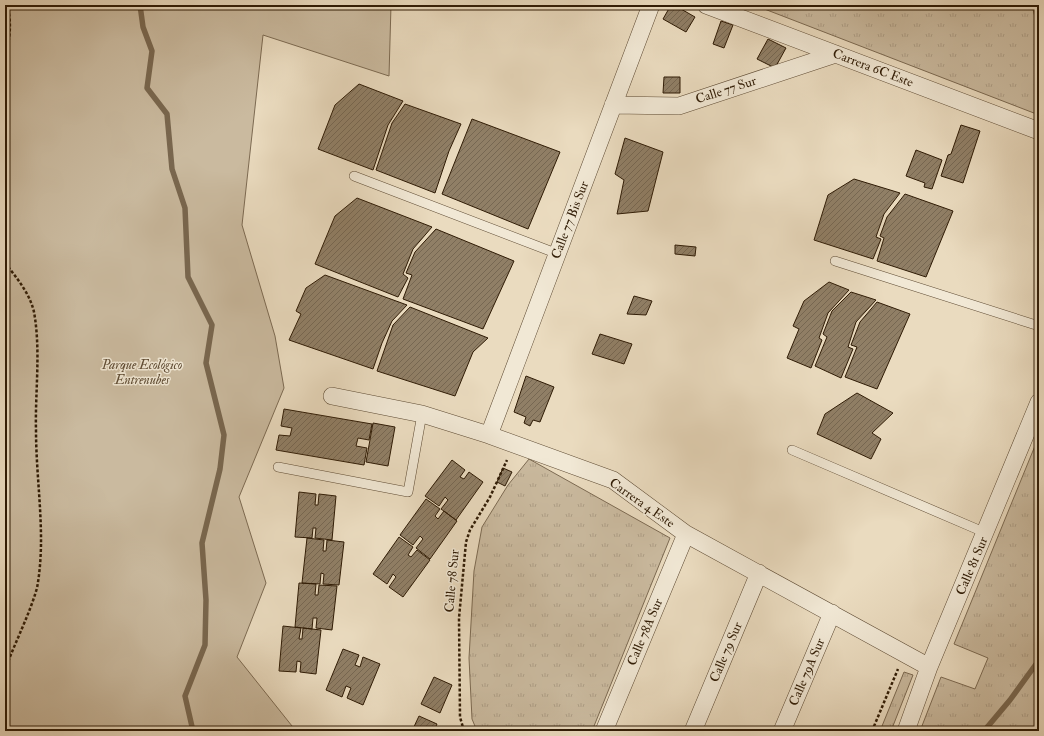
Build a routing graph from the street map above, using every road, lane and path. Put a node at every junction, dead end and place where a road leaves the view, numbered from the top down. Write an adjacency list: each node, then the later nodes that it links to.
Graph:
1 (7, 5): 5 (path)
2 (651, 5): 6 (street, Calle 77 Bis Sur)
3 (706, 5): 4 (street, Carrera 6C Este)
4 (836, 54): 6 (street, Calle 77 Sur); 7 (street, Carrera 6C Este)
5 (5, 56)
6 (613, 105): 9 (street, Calle 77 Bis Sur)
7 (1039, 131)
8 (354, 176): 9 (lane)
9 (558, 254): 16 (street, Calle 77 Bis Sur)
10 (835, 261): 12 (lane)
11 (5, 263): 26 (path)
12 (1039, 326)
13 (332, 396): 15 (street, Carrera 4 Este)
14 (1039, 402): 20 (street, Calle 81 Sur)
15 (422, 414): 16 (street, Carrera 4 Este); 19 (lane)
16 (489, 435): 17 (street, Carrera 4 Este)
17 (514, 444): 21 (street, Carrera 4 Este); 27 (path, Calle 78 Sur)
18 (792, 450): 20 (lane)
19 (278, 468)
20 (986, 533): 25 (street, Calle 81 Sur)
21 (686, 534): 22 (street, Carrera 4 Este); 28 (street, Calle 78A Sur)
22 (759, 573): 23 (street, Carrera 4 Este); 29 (street, Calle 79 Sur)
23 (832, 613): 24 (street, Carrera 4 Este); 30 (street, Calle 79A Sur)
24 (904, 654): 25 (street, Carrera 4 Este); 31 (path)
25 (929, 667): 32 (street, Calle 81 Sur)
26 (5, 670)
27 (464, 731)
28 (604, 731)
29 (693, 731)
30 (782, 731)
31 (872, 731)
32 (906, 731)

